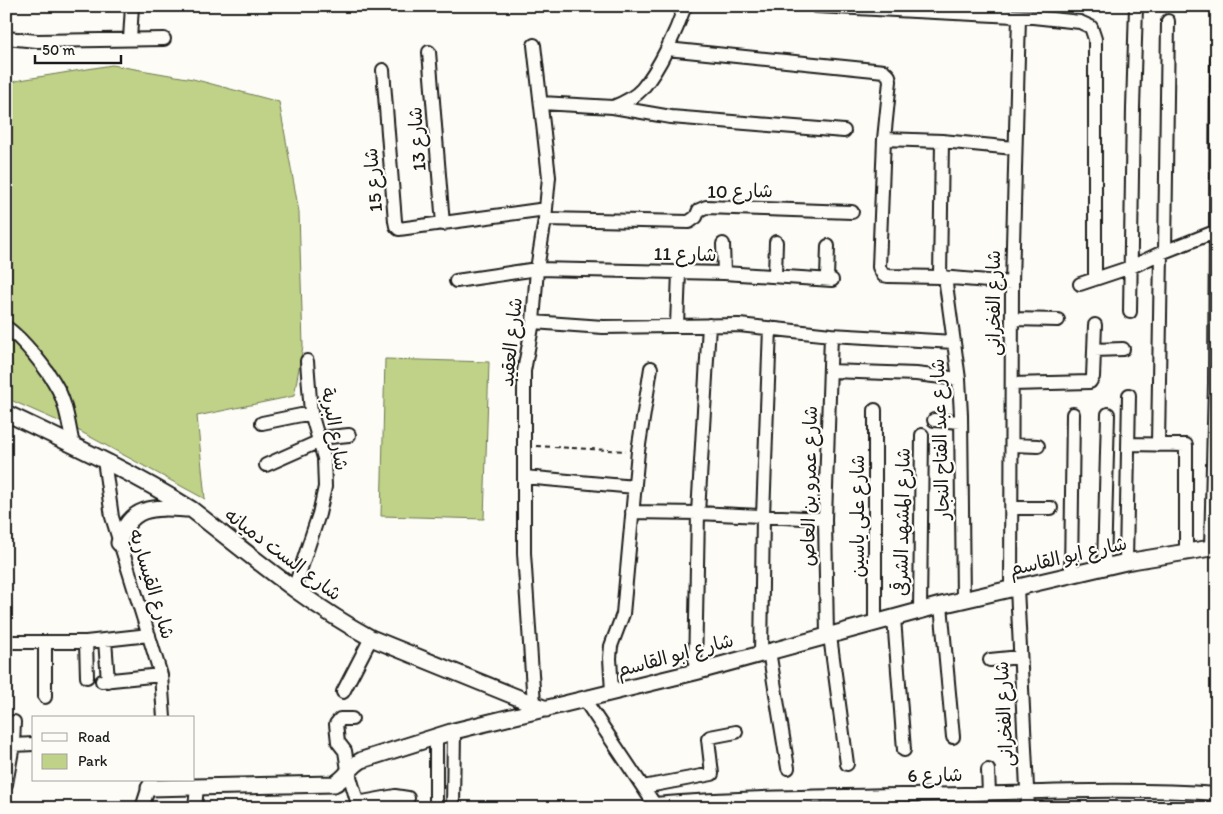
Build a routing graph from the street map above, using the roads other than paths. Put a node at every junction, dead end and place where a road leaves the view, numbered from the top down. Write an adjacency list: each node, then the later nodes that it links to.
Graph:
1 (132, 6): 10 (street)
2 (685, 6): 12 (street)
3 (816, 6): 6 (street)
4 (1136, 6): 30 (street)
5 (1034, 12): 6 (street); 36 (street)
6 (1019, 17): 21 (street, شارع الفخرانى)
7 (1168, 21): 29 (street)
8 (6, 38): 10 (street)
9 (164, 38): 10 (street)
10 (130, 39)
11 (534, 46): 16 (street, شارع العقيد)
12 (666, 49): 17 (street); 19 (street)
13 (430, 52): 24 (street, شارع 13)
14 (1217, 59): 25 (street)
15 (383, 70): 24 (street, شارع 15)
16 (541, 103): 17 (street); 23 (street, شارع العقيد)
17 (613, 107): 18 (street)
18 (844, 131)
19 (884, 140): 20 (street); 35 (street)
20 (942, 141): 21 (street); 35 (street, شارع عبد الفتاح النجار)
21 (1014, 148): 38 (street, شارع الفخرانى)
22 (852, 212): 23 (street, شارع 10)
23 (546, 214): 24 (street, شارع 15); 31 (street, شارع العقيد)
24 (442, 224)
25 (1216, 232): 29 (street); 87 (street)
26 (776, 242): 34 (street)
27 (723, 244): 33 (street)
28 (828, 246): 34 (street, شارع 11)
29 (1163, 252): 30 (street); 72 (street)
30 (1131, 267): 36 (street); 40 (street)
31 (538, 270): 32 (street, شارع 11); 37 (street, شارع 11); 43 (street, شارع العقيد)
32 (679, 272): 33 (street, شارع 11); 46 (street)
33 (724, 273): 34 (street, شارع 11)
34 (775, 275)
35 (943, 277): 38 (street); 50 (street, شارع عبد الفتاح النجار)
36 (1095, 279): 39 (street)
37 (456, 281)
38 (1012, 283): 41 (street, شارع الفخرانى)
39 (1080, 284)
40 (1130, 312)
41 (1012, 319): 42 (street); 57 (street, شارع الفخرانى)
42 (1058, 320)
43 (534, 322): 46 (street); 77 (street, شارع العقيد)
44 (709, 325): 46 (street); 48 (street); 83 (street)
45 (1095, 325): 52 (street)
46 (677, 326)
47 (6, 327): 71 (street)
48 (770, 328): 49 (street); 84 (street)
49 (831, 335): 50 (street); 55 (street, شارع عمرو بن العاص)
50 (954, 342): 56 (street, شارع عبد الفتاح النجار)
51 (1123, 349): 52 (street)
52 (1094, 350): 57 (street)
53 (306, 361): 61 (street, شارع البربة)
54 (652, 368): 78 (street)
55 (830, 370): 56 (street); 85 (street, شارع عمرو بن العاص)
56 (959, 379): 65 (street, شارع عبد الفتاح النجار)
57 (1012, 384): 73 (street, شارع الفخرانى)
58 (1129, 395): 70 (street)
59 (875, 410): 98 (street, شارع على ياسين)
60 (6, 413): 71 (street, شارع الست دميانه)
61 (311, 413): 66 (street); 69 (street, شارع البربة)
62 (1073, 414): 91 (street)
63 (1108, 414): 90 (street)
64 (934, 420): 65 (street)
65 (961, 422): 94 (street, شارع عبد الفتاح النجار)
66 (262, 423)
67 (349, 435): 69 (street)
68 (922, 435): 96 (street, شارع المشهد الشرقى)
69 (319, 439): 76 (street); 92 (street, شارع البربة)
70 (1128, 444): 72 (street); 89 (street)
71 (73, 445): 75 (street, شارع الست دميانه)
72 (1158, 445): 88 (street)
73 (1012, 446): 74 (street); 79 (street, شارع الفخرانى)
74 (1038, 446)
75 (104, 460): 81 (street, شارع الست دميانه); 86 (street, شارع القيساريه)
76 (266, 465)
77 (524, 477): 78 (street); 116 (street, شارع العقيد)
78 (634, 487): 82 (street)
79 (1012, 508): 80 (street); 93 (street, شارع الفخرانى)
80 (1051, 508)
81 (191, 509): 86 (street); 92 (street, شارع الست دميانه)
82 (632, 512): 83 (street); 113 (street)
83 (698, 513): 84 (street); 109 (street)
84 (763, 516): 85 (street); 106 (street)
85 (825, 519): 100 (street, شارع عمرو بن العاص)
86 (119, 543): 99 (street, شارع القيساريه)
87 (1214, 547): 88 (street, شارع ابو القاسم)
88 (1186, 552): 89 (street, شارع ابو القاسم)
89 (1126, 562): 90 (street, شارع ابو القاسم)
90 (1104, 567): 91 (street, شارع ابو القاسم)
91 (1071, 575): 93 (street, شارع ابو القاسم)
92 (294, 588): 101 (street, شارع الست دميانه)
93 (1014, 589): 94 (street, شارع ابو القاسم); 107 (street, شارع الفخرانى)
94 (963, 600): 95 (street, شارع ابو القاسم)
95 (941, 605): 96 (street, شارع ابو القاسم); 123 (street)
96 (920, 611): 97 (street, شارع ابو القاسم)
97 (894, 618): 98 (street, شارع ابو القاسم); 126 (street)
98 (875, 622): 100 (street, شارع ابو القاسم)
99 (148, 635): 102 (street); 110 (street, شارع القيساريه)
100 (829, 636): 106 (street, شارع ابو القاسم); 127 (street, شارع عمرو بن العاص)
101 (371, 638): 112 (street); 116 (street, شارع الست دميانه)
102 (105, 640): 104 (street); 110 (street)
103 (6, 642): 105 (street)
104 (86, 642): 105 (street); 111 (street)
105 (45, 644): 114 (street)
106 (765, 652): 109 (street, شارع ابو القاسم); 128 (street)
107 (1020, 657): 108 (street); 135 (street, شارع الفخرانى)
108 (990, 660)
109 (695, 672): 113 (street, شارع ابو القاسم)
110 (161, 675): 117 (street, شارع القيساريه)
111 (87, 677)
112 (343, 692)
113 (612, 692): 115 (street, شارع ابو القاسم)
114 (45, 697)
115 (584, 699): 116 (street, شارع ابو القاسم); 134 (street)
116 (540, 706): 120 (street, شارع ابو القاسم)
117 (164, 716)
118 (352, 719): 129 (street)
119 (14, 722): 124 (street)
120 (454, 731): 122 (street, شارع ابو القاسم); 145 (street)
121 (736, 732): 134 (street)
122 (436, 737): 129 (street, شارع ابو القاسم); 141 (street)
123 (954, 737)
124 (13, 744): 125 (street); 131 (street)
125 (32, 744)
126 (904, 750)
127 (848, 764)
128 (788, 768)
129 (348, 770): 133 (street, شارع ابو القاسم); 140 (street)
130 (988, 770): 136 (street)
131 (6, 784)
132 (150, 784): 133 (street, شارع ابو القاسم); 143 (street)
133 (197, 787): 144 (street)
134 (643, 787): 142 (street)
135 (1027, 792): 136 (street, شارع 6); 137 (street, شارع 6); 146 (street, شارع الفخرانى)
136 (989, 793): 139 (street, شارع 6)
137 (1217, 794)
138 (408, 798): 140 (street)
139 (871, 802): 142 (street, شارع 6)
140 (358, 805)
141 (436, 805)
142 (655, 806)
143 (142, 808)
144 (195, 808)
145 (453, 808)
146 (1028, 808)

